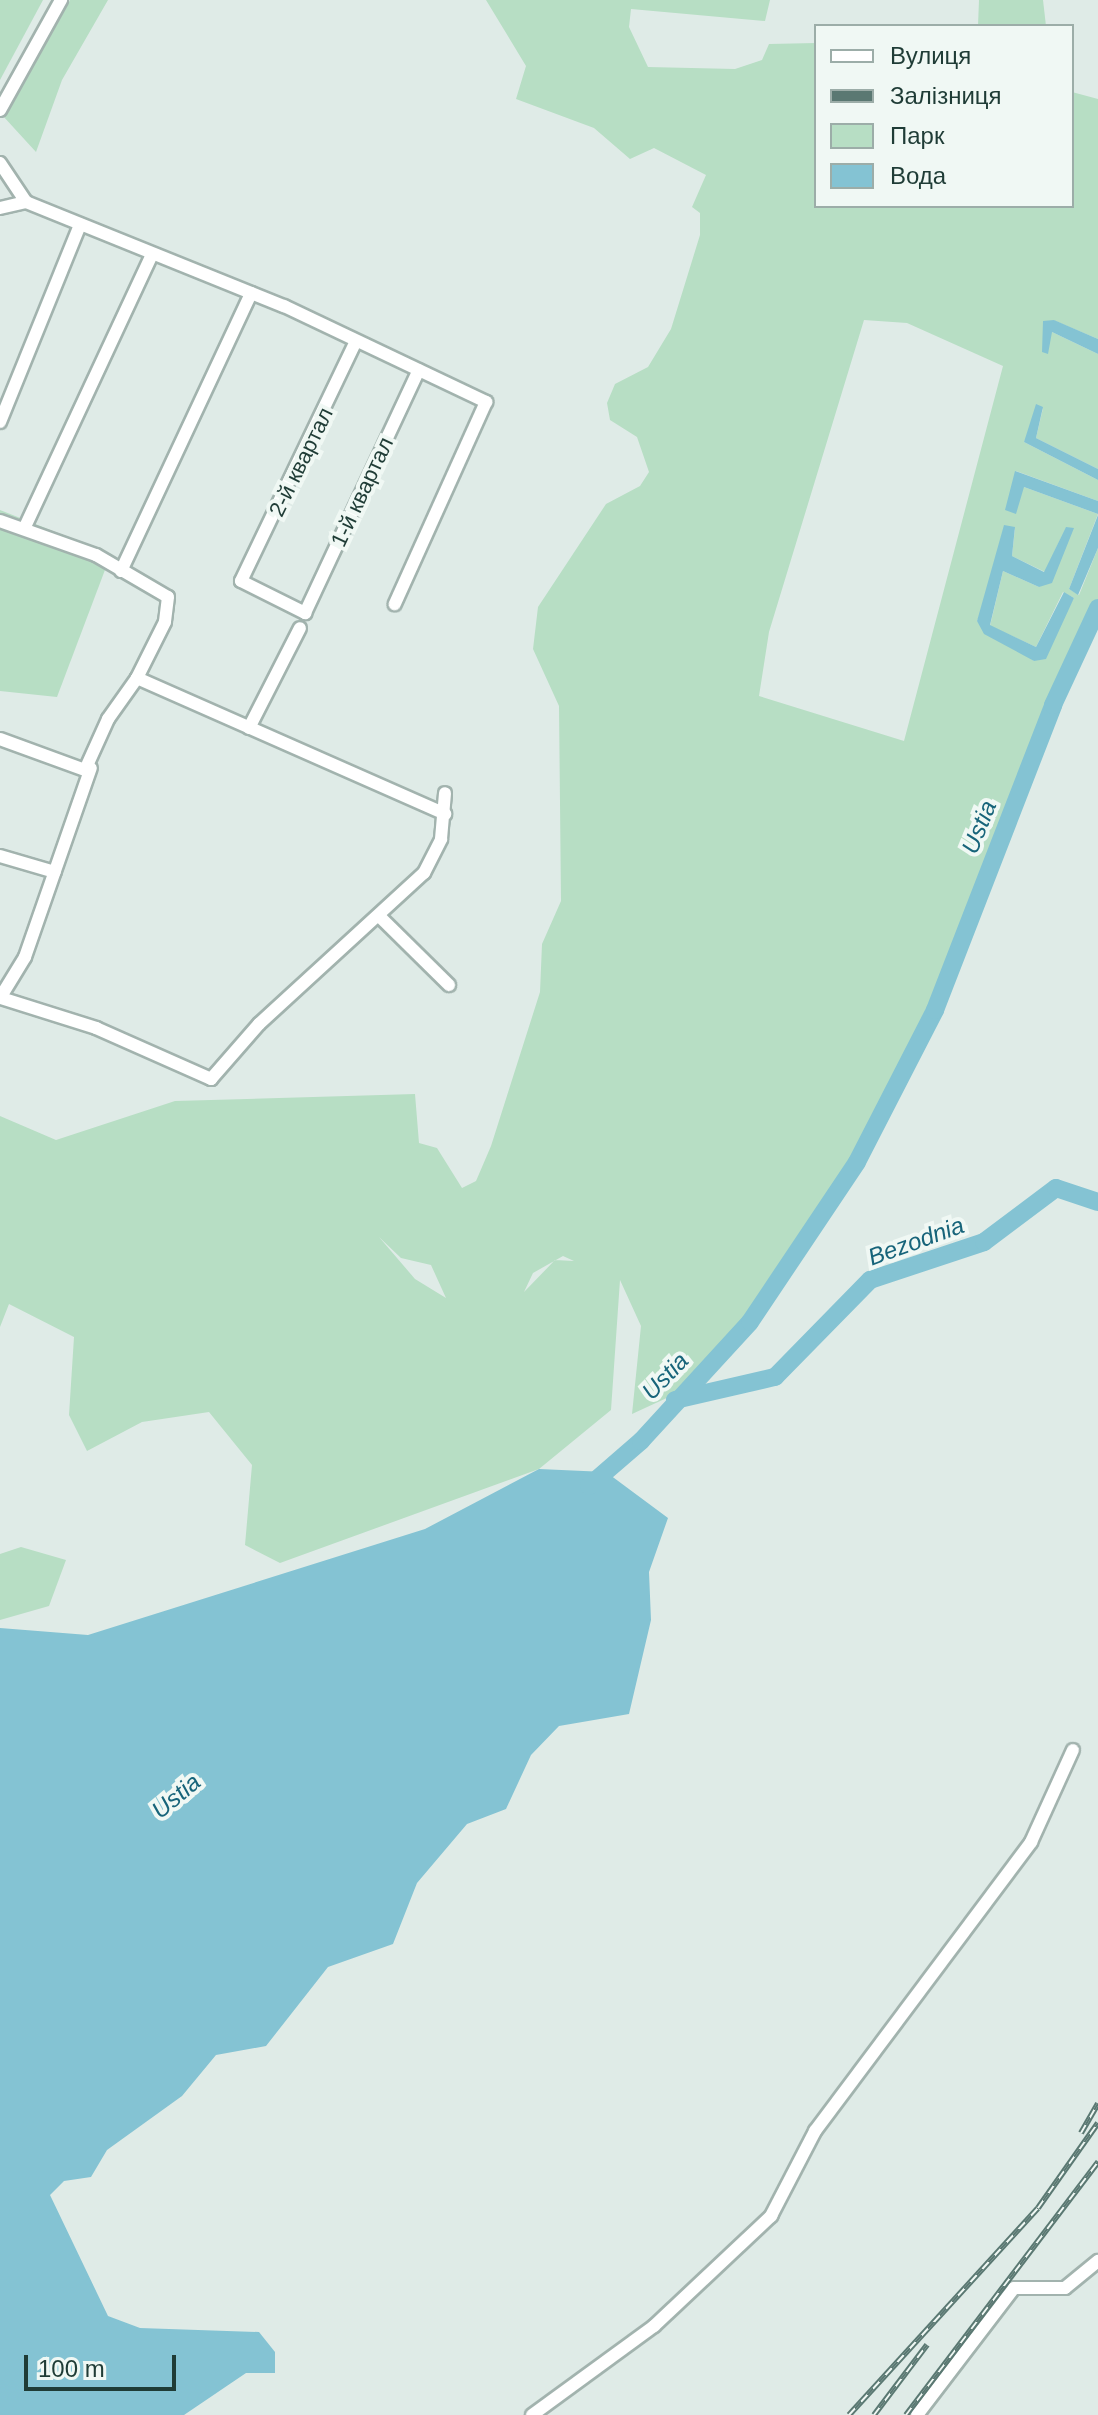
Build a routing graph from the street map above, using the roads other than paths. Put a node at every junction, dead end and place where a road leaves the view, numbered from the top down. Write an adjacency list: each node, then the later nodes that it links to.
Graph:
1 (61, 0): 2 (street)
2 (0, 110)
3 (0, 163): 4 (street)
4 (26, 202): 5 (street); 6 (street)
5 (0, 208)
6 (80, 225): 7 (street); 11 (street)
7 (152, 255): 8 (street); 13 (street)
8 (251, 293): 9 (street); 14 (street)
9 (356, 341): 10 (street); 16 (street, 2-й квартал)
10 (419, 370): 15 (street); 16 (street, 1-й квартал)
11 (0, 422)
12 (0, 521): 13 (street)
13 (24, 529): 14 (street)
14 (121, 571): 18 (street)
15 (395, 604)
16 (305, 613)
17 (300, 628): 19 (street)
18 (137, 678): 19 (street); 21 (street)
19 (249, 728): 23 (street)
20 (0, 739): 21 (street)
21 (91, 768): 25 (street)
22 (445, 793): 23 (street)
23 (445, 814): 26 (street)
24 (0, 856): 25 (street)
25 (55, 872): 28 (street)
26 (380, 917): 27 (street); 28 (street)
27 (449, 985)
28 (0, 998)
29 (1073, 1750): 31 (street)
30 (1098, 2261): 32 (street)
31 (532, 2415)
32 (917, 2415)

